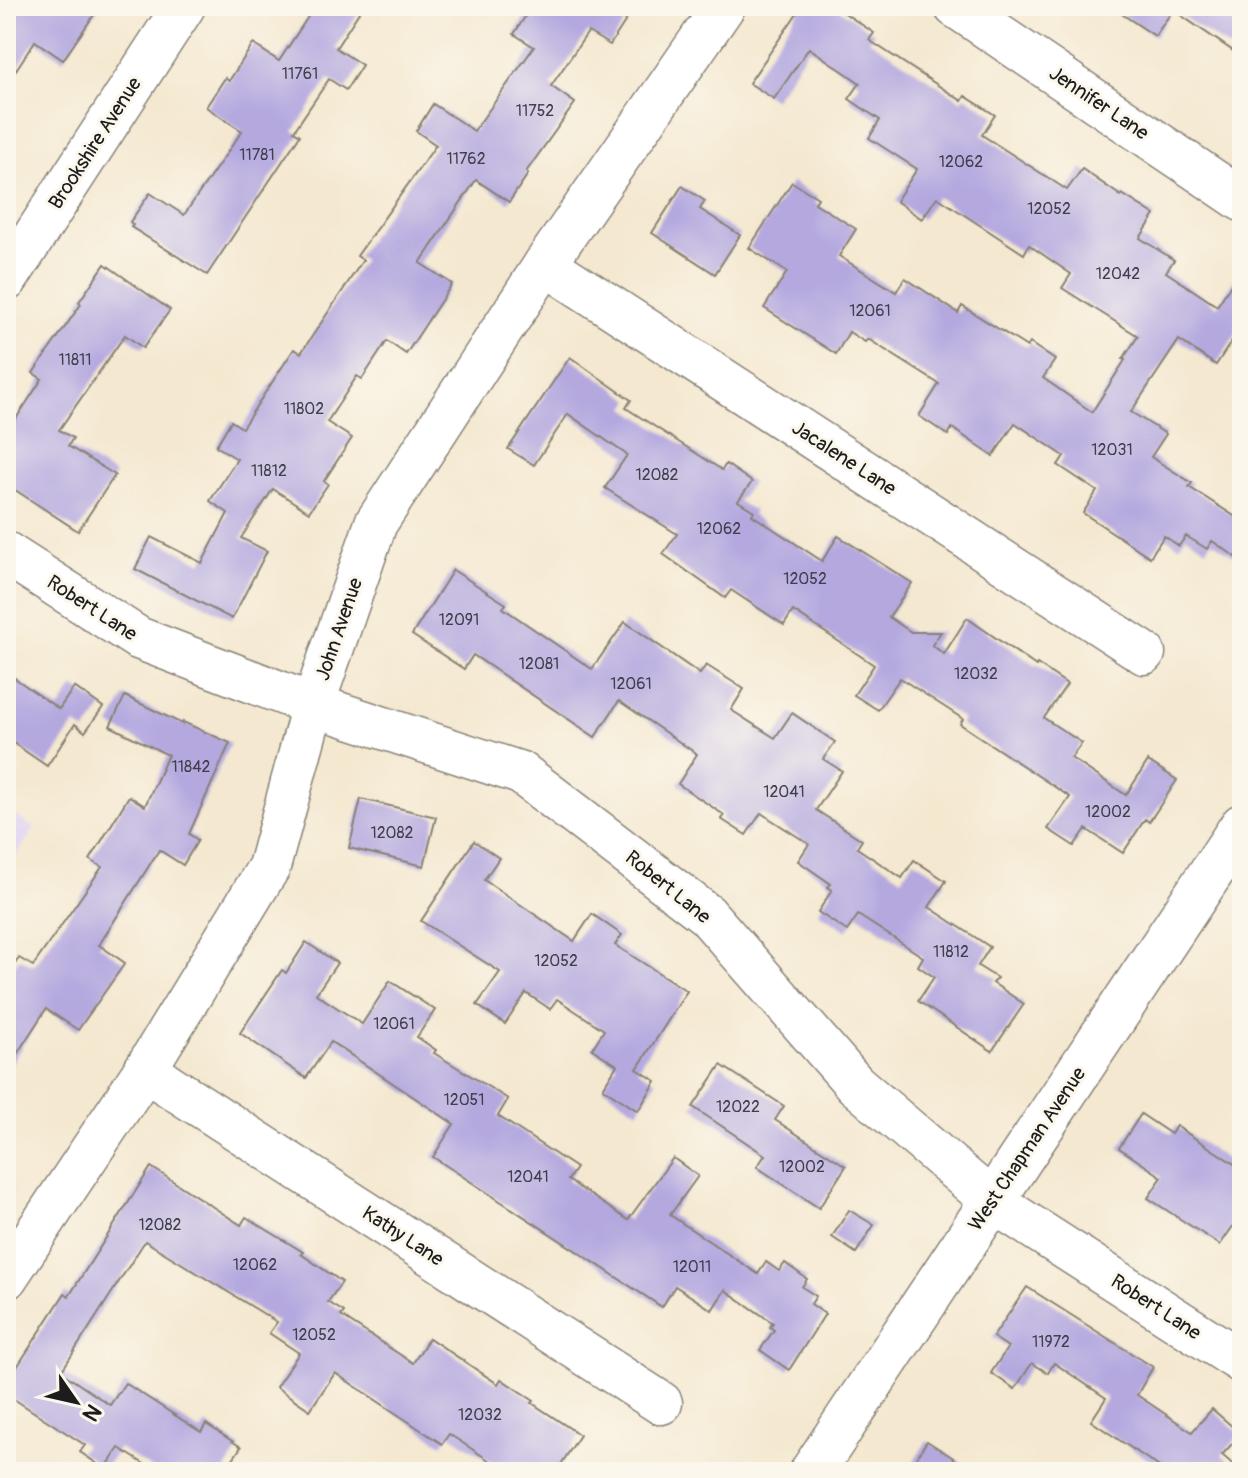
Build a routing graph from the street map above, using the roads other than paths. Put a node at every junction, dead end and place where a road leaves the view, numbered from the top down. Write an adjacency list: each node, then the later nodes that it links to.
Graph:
1 (184, 6): 6 (street, Brookshire Avenue)
2 (724, 6): 5 (street, John Avenue)
3 (955, 6): 4 (street, Jennifer Lane)
4 (1242, 200)
5 (545, 264): 8 (street, Jacalene Lane); 9 (street, John Avenue)
6 (6, 280)
7 (6, 553): 9 (street, Robert Lane)
8 (1144, 653)
9 (313, 705): 11 (street, John Avenue); 12 (street, Robert Lane)
10 (1238, 842): 12 (main road, West Chapman Avenue)
11 (145, 1070): 13 (street, John Avenue); 15 (street, Kathy Lane)
12 (992, 1201): 14 (street, Robert Lane); 16 (main road, West Chapman Avenue)
13 (6, 1278)
14 (1242, 1362)
15 (661, 1403)
16 (812, 1472)

